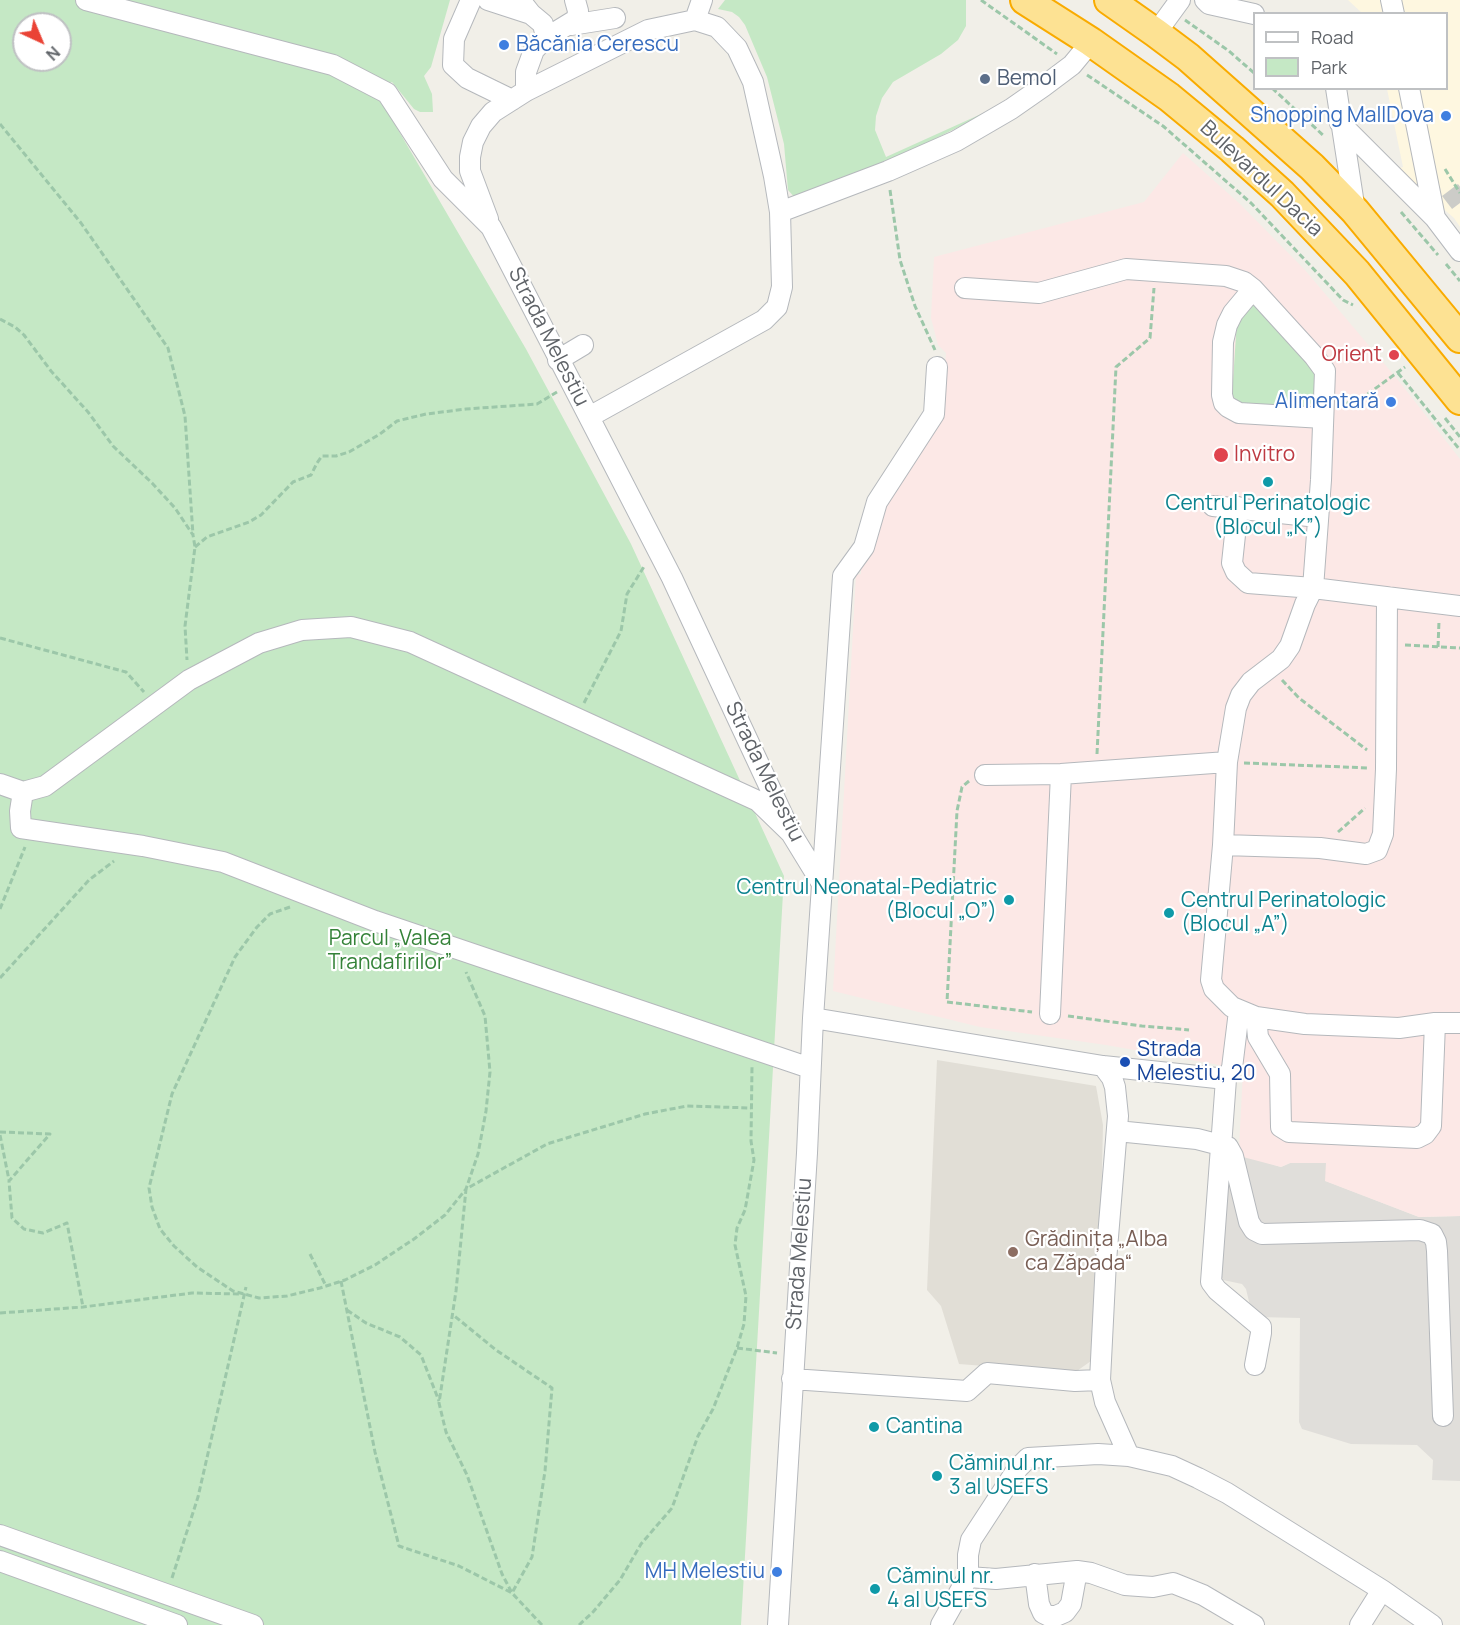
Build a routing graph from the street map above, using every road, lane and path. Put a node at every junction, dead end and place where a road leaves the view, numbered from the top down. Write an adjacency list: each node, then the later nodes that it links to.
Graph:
1 (86, 0): 29 (street, Strada Melestiu)
2 (471, 0): 22 (street)
3 (488, 0): 10 (street)
4 (574, 0): 15 (street)
5 (702, 0): 14 (street)
6 (981, 0): 18 (path)
7 (1024, 0): 17 (highway, Bulevardul Dacia)
8 (1204, 0): 12 (street)
9 (1120, 3): 11 (highway, Bulevardul Dacia)
10 (526, 7): 16 (street)
11 (1170, 15): 19 (path); 26 (highway, Bulevardul Dacia)
12 (1253, 15)
13 (615, 18): 15 (street)
14 (694, 20): 22 (street); 27 (street)
15 (571, 25): 16 (street)
16 (546, 38): 22 (street)
17 (1090, 42): 18 (street); 44 (highway, Bulevardul Dacia)
18 (1072, 65): 25 (street); 34 (path)
19 (1253, 72)
20 (1336, 90): 23 (street)
21 (1409, 90): 28 (street)
22 (519, 95): 29 (street)
23 (1340, 123): 26 (street); 28 (street)
24 (0, 124): 52 (path)
25 (888, 171): 27 (street); 40 (path)
26 (1355, 211): 36 (highway, Bulevardul Dacia)
27 (780, 212): 45 (street)
28 (1436, 218): 30 (street)
29 (491, 227): 38 (street, Strada Melestiu)
30 (1460, 251)
31 (1156, 271): 32 (street); 33 (street); 69 (path)
32 (965, 288)
33 (1253, 289): 46 (street); 46 (street)
34 (1362, 310)
35 (0, 319): 52 (path)
36 (1460, 338)
37 (583, 345): 38 (street)
38 (558, 360): 42 (street, Strada Melestiu)
39 (1409, 364): 41 (path)
40 (937, 367): 80 (street, Strada Melestiu)
41 (1398, 373): 43 (path); 48 (path)
42 (571, 384): 45 (street, Strada Melestiu); 53 (path)
43 (1358, 401)
44 (1452, 408): 47 (path)
45 (589, 417): 54 (street, Strada Melestiu)
46 (1323, 418): 51 (street)
47 (1460, 437)
48 (1460, 450)
49 (1213, 506): 50 (street)
50 (1239, 507): 51 (street); 55 (street)
51 (1318, 517): 55 (street)
52 (193, 535): 53 (path)
53 (195, 547): 64 (path)
54 (657, 549): 66 (path); 76 (street, Strada Melestiu)
55 (1312, 588): 56 (street); 63 (street)
56 (1387, 597): 57 (street); 60 (street)
57 (1440, 604): 58 (street); 61 (path)
58 (1460, 606)
59 (0, 638): 65 (path)
60 (1387, 644): 61 (path); 68 (street)
61 (1438, 647): 62 (path)
62 (1460, 648)
63 (1270, 668): 67 (street); 68 (path)
64 (189, 680): 65 (street); 66 (street)
65 (156, 704): 74 (street)
66 (576, 718): 76 (street)
67 (1227, 762): 68 (path); 69 (street); 77 (street)
68 (1386, 769): 73 (street)
69 (1096, 772): 70 (street)
70 (1060, 774): 71 (street); 86 (street)
71 (985, 775): 85 (path)
72 (0, 784): 74 (street)
73 (1384, 791): 79 (path); 79 (street)
74 (23, 792): 75 (street)
75 (31, 830): 78 (street); 82 (path)
76 (791, 832): 80 (street, Strada Melestiu)
77 (1223, 845): 79 (street); 87 (street)
78 (143, 846): 81 (street); 84 (path)
79 (1320, 848)
80 (821, 882): 88 (street, Strada Melestiu)
81 (314, 897): 83 (street); 107 (path)
82 (0, 909)
83 (454, 949): 93 (street); 102 (path)
84 (0, 978)
85 (947, 1002)
86 (1050, 1014)
87 (1247, 1014): 89 (street); 89 (street); 94 (street)
88 (813, 1018): 92 (street); 93 (street, Strada Melestiu)
89 (1435, 1023): 90 (street)
90 (1460, 1023)
91 (752, 1063): 95 (path)
92 (1103, 1066): 94 (street); 96 (street)
93 (810, 1068): 113 (street, Strada Melestiu)
94 (1226, 1078): 98 (street)
95 (752, 1108): 102 (path); 112 (path)
96 (1117, 1131): 98 (street); 116 (street)
97 (0, 1133): 99 (path); 101 (path)
98 (1221, 1144): 114 (street); 118 (street)
99 (6, 1164): 100 (path); 101 (path)
100 (0, 1169)
101 (9, 1181): 108 (path)
102 (465, 1189): 104 (path); 111 (path)
103 (309, 1254): 105 (path)
104 (341, 1281): 105 (path); 109 (path)
105 (326, 1286): 107 (path)
106 (246, 1287): 107 (path)
107 (244, 1294): 108 (path); 127 (path)
108 (83, 1307): 110 (path)
109 (347, 1310): 117 (path); 126 (path)
110 (0, 1313)
111 (452, 1314): 117 (path); 126 (path)
112 (737, 1348): 113 (path); 132 (path)
113 (793, 1355): 115 (street, Strada Melestiu)
114 (1255, 1365)
115 (792, 1379): 116 (street); 133 (street, Strada Melestiu)
116 (1100, 1380): 119 (street)
117 (439, 1403): 126 (path)
118 (1443, 1416)
119 (1129, 1456): 124 (street); 125 (street)
120 (0, 1534): 127 (street)
121 (0, 1562): 129 (street)
122 (1077, 1571): 123 (street); 123 (street); 128 (street)
123 (1035, 1574): 124 (street)
124 (968, 1577): 134 (street)
125 (1382, 1590): 135 (street); 136 (street)
126 (512, 1593): 131 (path)
127 (167, 1594): 130 (street)
128 (1248, 1624)
129 (177, 1625)
130 (253, 1625)
131 (542, 1625)
132 (579, 1625)
133 (778, 1625)
134 (941, 1625)
135 (1360, 1625)
136 (1432, 1625)

